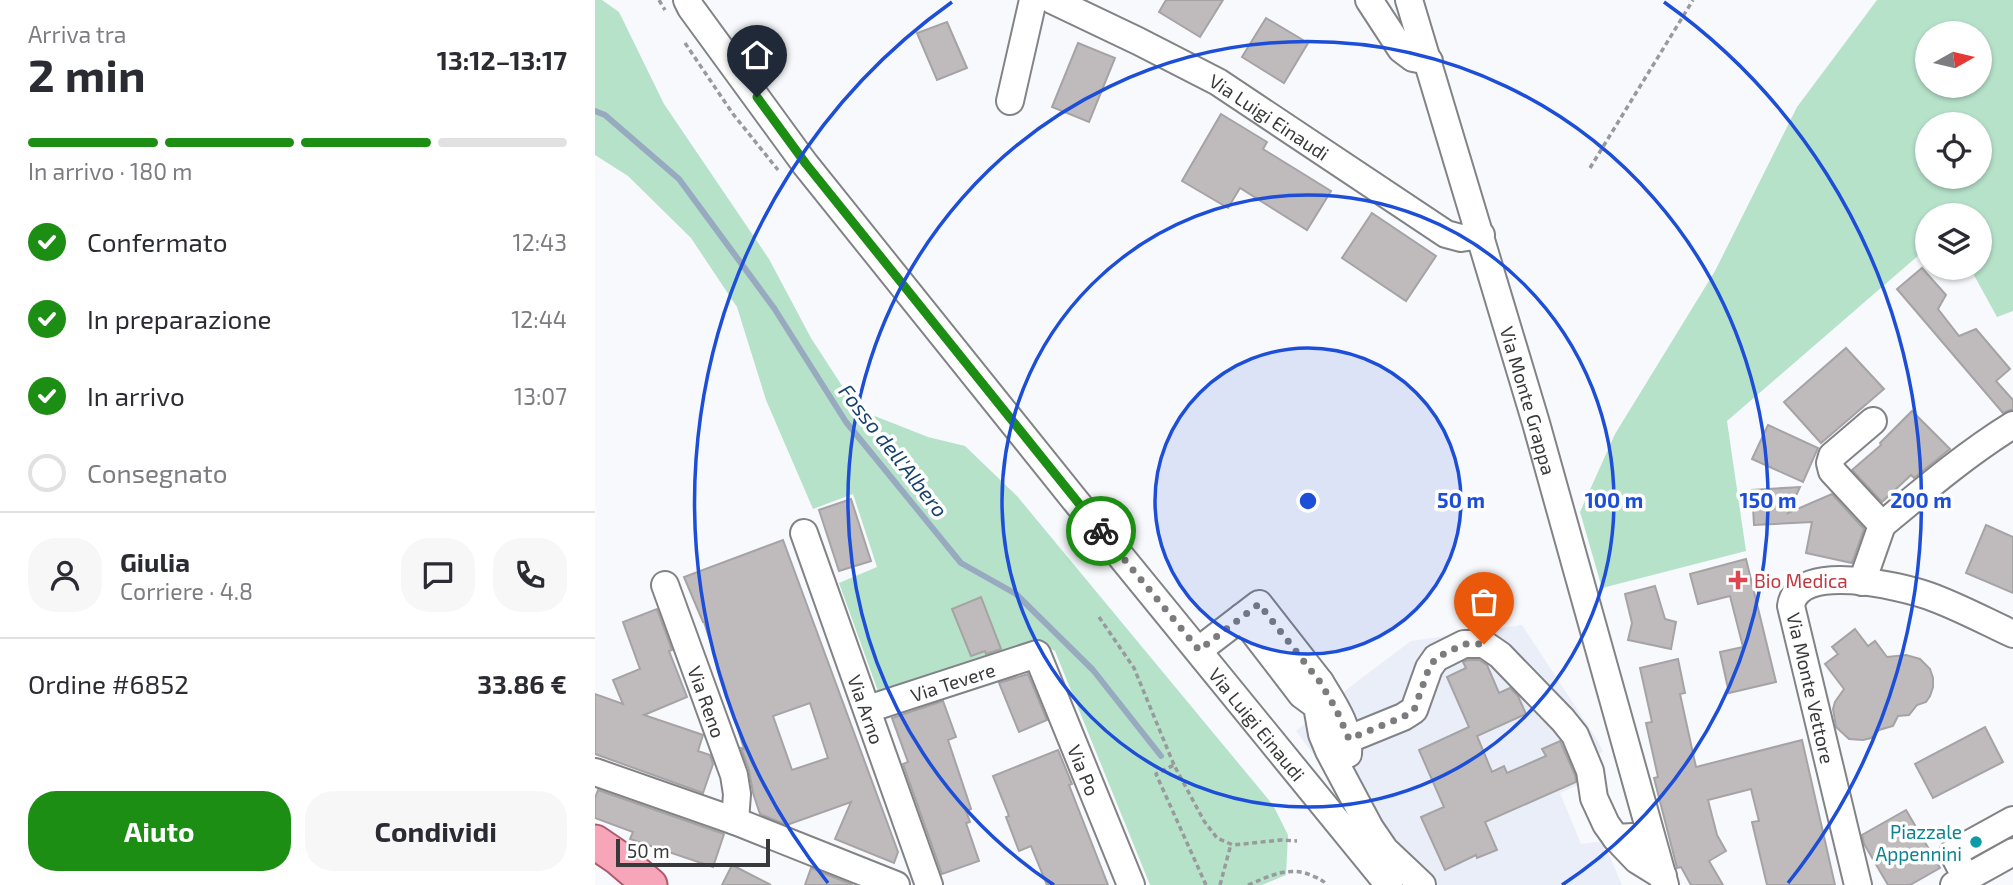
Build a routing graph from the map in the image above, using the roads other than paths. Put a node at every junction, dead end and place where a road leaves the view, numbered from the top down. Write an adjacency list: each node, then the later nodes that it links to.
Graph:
1 (687, 0): 16 (street, Via Luigi Einaudi)
2 (1033, 0): 7 (street)
3 (1053, 0): 8 (street, Via Luigi Einaudi)
4 (1369, 0): 6 (street)
5 (1409, 0): 6 (street, Via Monte Grappa)
6 (1429, 61): 8 (street, Via Monte Grappa)
7 (1010, 101)
8 (1481, 235): 25 (street, Via Monte Grappa)
9 (1873, 421): 11 (street)
10 (2013, 425): 11 (street)
11 (1882, 526): 13 (street)
12 (804, 533): 19 (street, Via Arno)
13 (1862, 582): 15 (street, Via Monte Vettore); 37 (street, Via Monte Vettore)
14 (665, 585): 24 (street, Via Reno)
15 (2013, 634)
16 (1199, 650): 18 (street); 35 (street, Via Luigi Einaudi)
17 (1037, 654): 19 (street, Via Tevere); 34 (street, Via Po)
18 (1319, 694): 20 (street); 22 (street)
19 (868, 709): 33 (street, Via Arno)
20 (1349, 739): 22 (street); 26 (street)
21 (595, 772): 24 (street)
22 (1347, 784): 36 (street)
23 (2013, 820): 30 (street)
24 (735, 821): 32 (street)
25 (1652, 836): 26 (street); 29 (street, Via Monte Grappa)
26 (1616, 838): 29 (street)
27 (595, 842): 31 (main road)
28 (2013, 852): 30 (street)
29 (1664, 880)
30 (1960, 882)
31 (650, 885)
32 (896, 885)
33 (929, 885)
34 (1131, 885)
35 (1389, 885)
36 (1422, 885)
37 (1858, 885)

